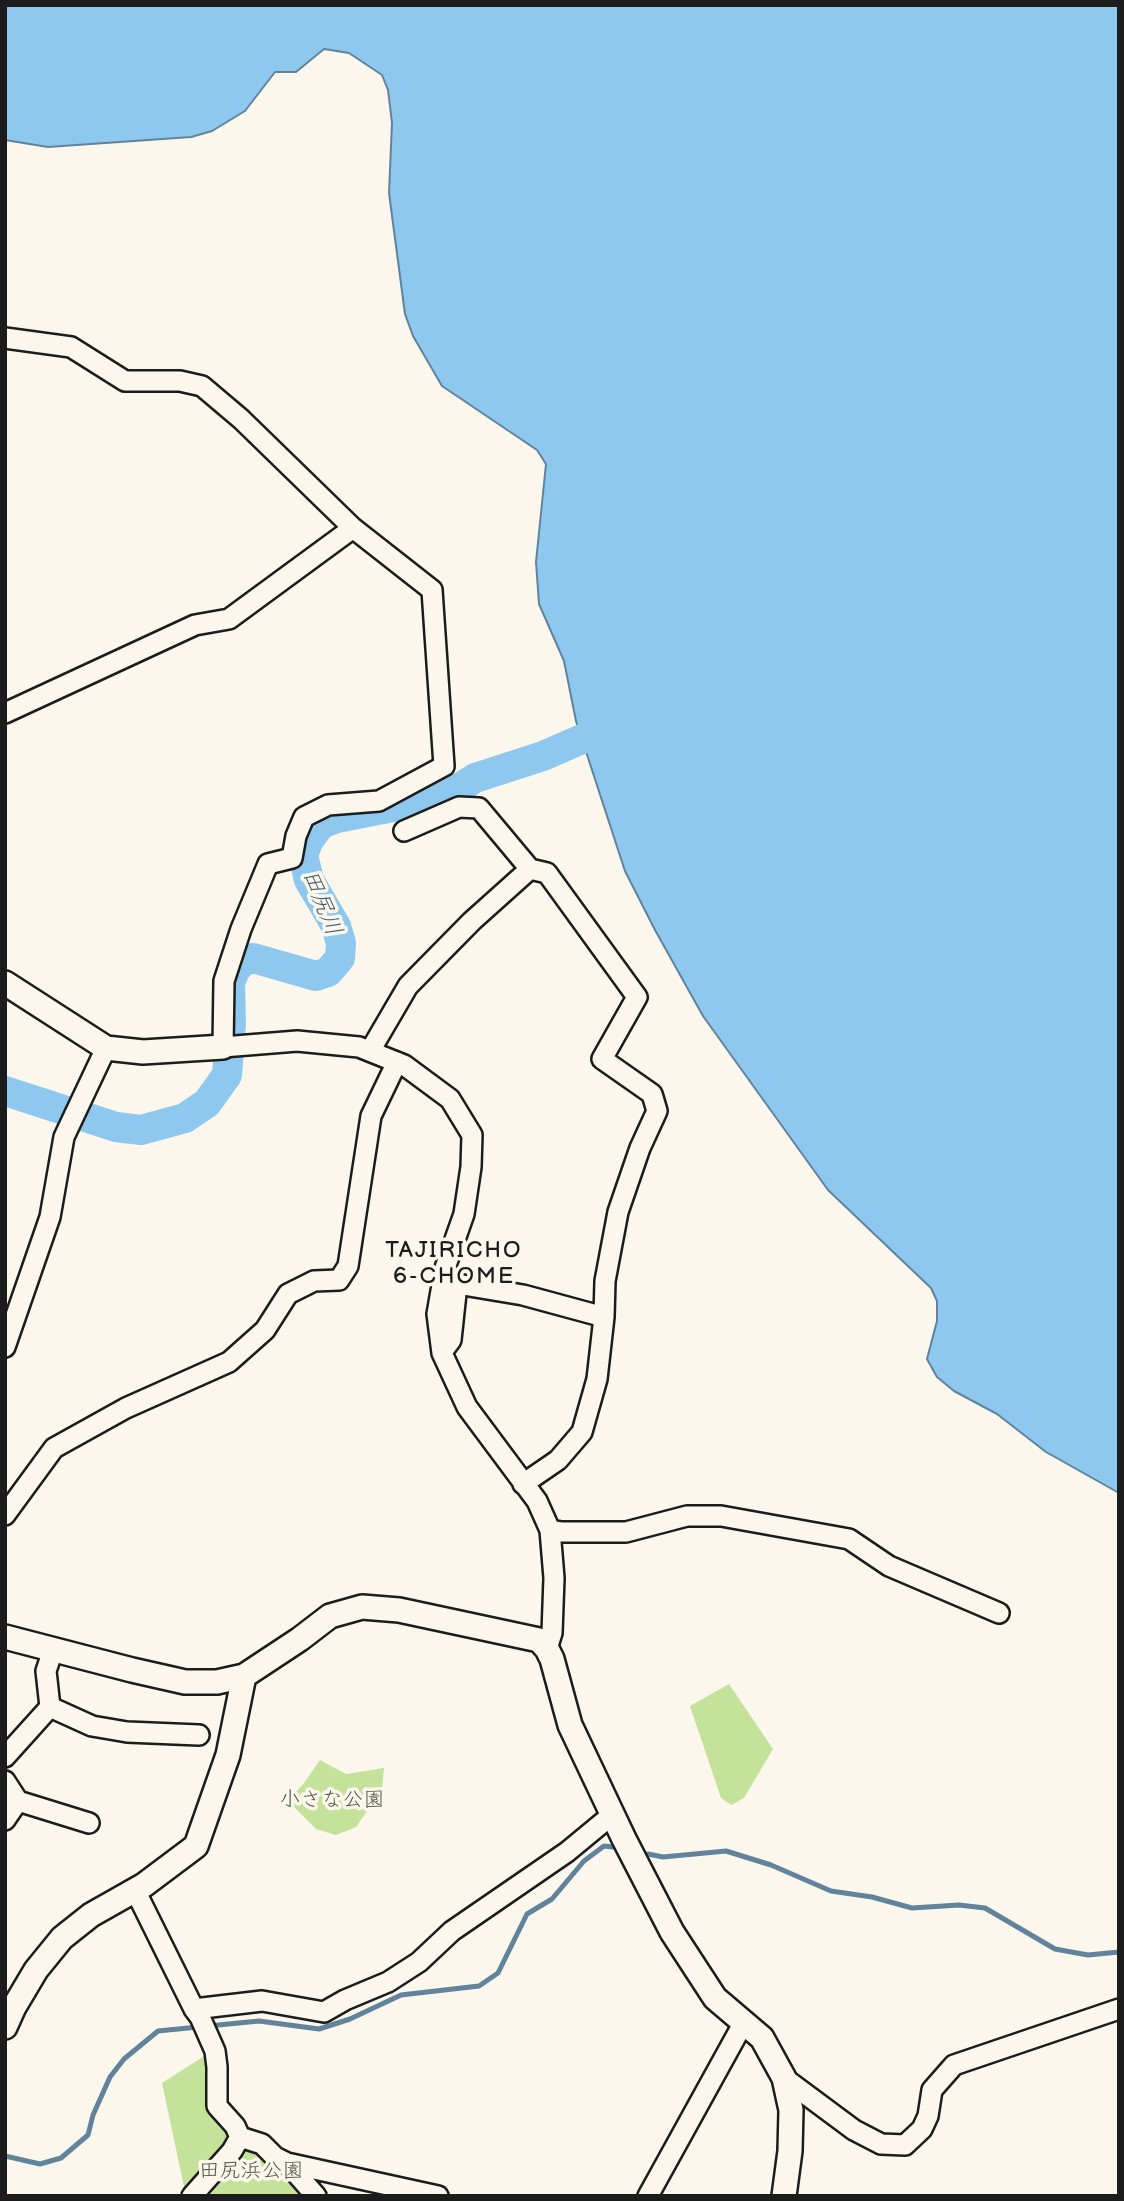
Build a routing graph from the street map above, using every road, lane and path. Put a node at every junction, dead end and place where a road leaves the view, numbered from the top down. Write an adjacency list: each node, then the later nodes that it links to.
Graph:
1 (5, 338): 2 (street)
2 (354, 527): 3 (street); 7 (street)
3 (5, 713)
4 (404, 831): 5 (street)
5 (530, 869): 9 (street); 11 (street)
6 (5, 982): 8 (street)
7 (232, 1046): 8 (street); 9 (street)
8 (106, 1048): 12 (street)
9 (370, 1051): 10 (street)
10 (397, 1062): 13 (street); 15 (street)
11 (604, 1317): 13 (street); 14 (street)
12 (5, 1347)
13 (442, 1353): 14 (street)
14 (523, 1483): 16 (street)
15 (5, 1515)
16 (550, 1530): 17 (street); 19 (street)
17 (999, 1613)
18 (5, 1637): 20 (street)
19 (547, 1649): 21 (street); 27 (street)
20 (52, 1650): 21 (street); 22 (street)
21 (244, 1676): 30 (street)
22 (50, 1707): 23 (street); 24 (street)
23 (199, 1735)
24 (5, 1757)
25 (5, 1782): 26 (street)
26 (18, 1801): 28 (street); 29 (street)
27 (613, 1814): 32 (street); 33 (street)
28 (5, 1820)
29 (89, 1823)
30 (135, 1890): 32 (street); 34 (street)
31 (1119, 2009): 35 (street)
32 (197, 2013): 36 (street)
33 (744, 2022): 35 (street); 41 (street)
34 (5, 2026)
35 (784, 2078): 42 (street)
36 (240, 2137): 37 (street); 38 (street)
37 (287, 2163): 39 (street); 40 (street)
38 (192, 2196)
39 (316, 2196)
40 (438, 2196)
41 (648, 2196)
42 (784, 2196)

